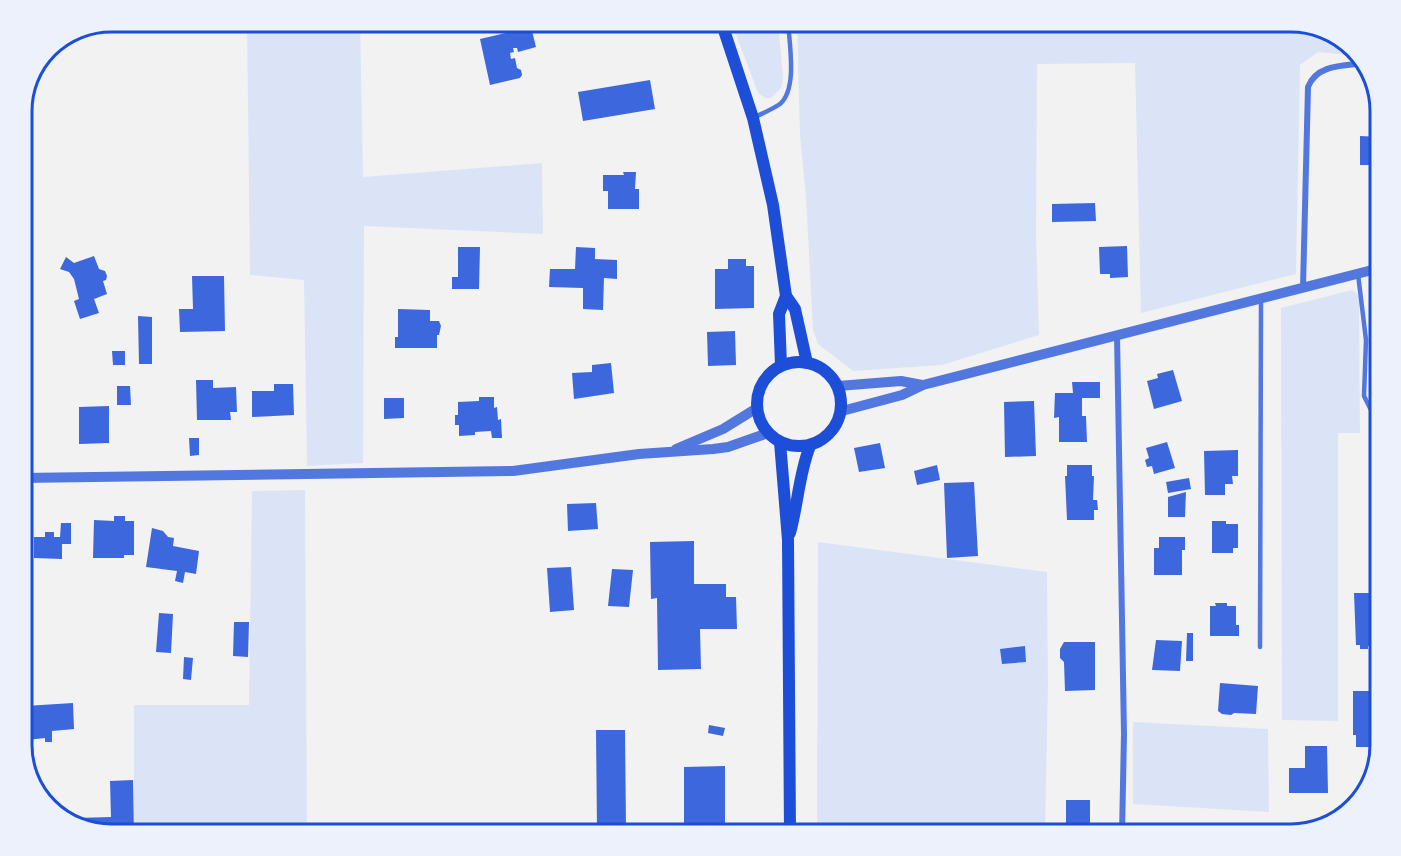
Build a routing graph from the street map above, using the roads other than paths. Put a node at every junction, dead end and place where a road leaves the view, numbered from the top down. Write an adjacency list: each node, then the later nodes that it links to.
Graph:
1 (726, 32): 4 (main road)
2 (789, 32): 4 (lane)
3 (1354, 65): 7 (street)
4 (753, 118): 8 (main road)
5 (1369, 271): 6 (street)
6 (1358, 274): 7 (street); 15 (lane)
7 (1303, 288): 9 (street)
8 (786, 296): 11 (main road); 12 (main road)
9 (1262, 299): 10 (street); 24 (lane)
10 (1117, 335): 13 (street); 26 (street)
11 (807, 363): 12 (main road); 14 (main road)
12 (781, 365): 16 (main road)
13 (923, 385): 14 (street); 17 (street)
14 (838, 386): 17 (main road)
15 (1369, 407)
16 (757, 408): 18 (main road); 21 (street)
17 (842, 411): 20 (main road)
18 (768, 433): 19 (main road); 21 (street)
19 (780, 442): 20 (main road); 23 (main road)
20 (810, 446): 23 (main road)
21 (670, 451): 22 (street)
22 (32, 478)
23 (788, 540): 25 (main road)
24 (1260, 647)
25 (790, 824)
26 (1122, 824)

